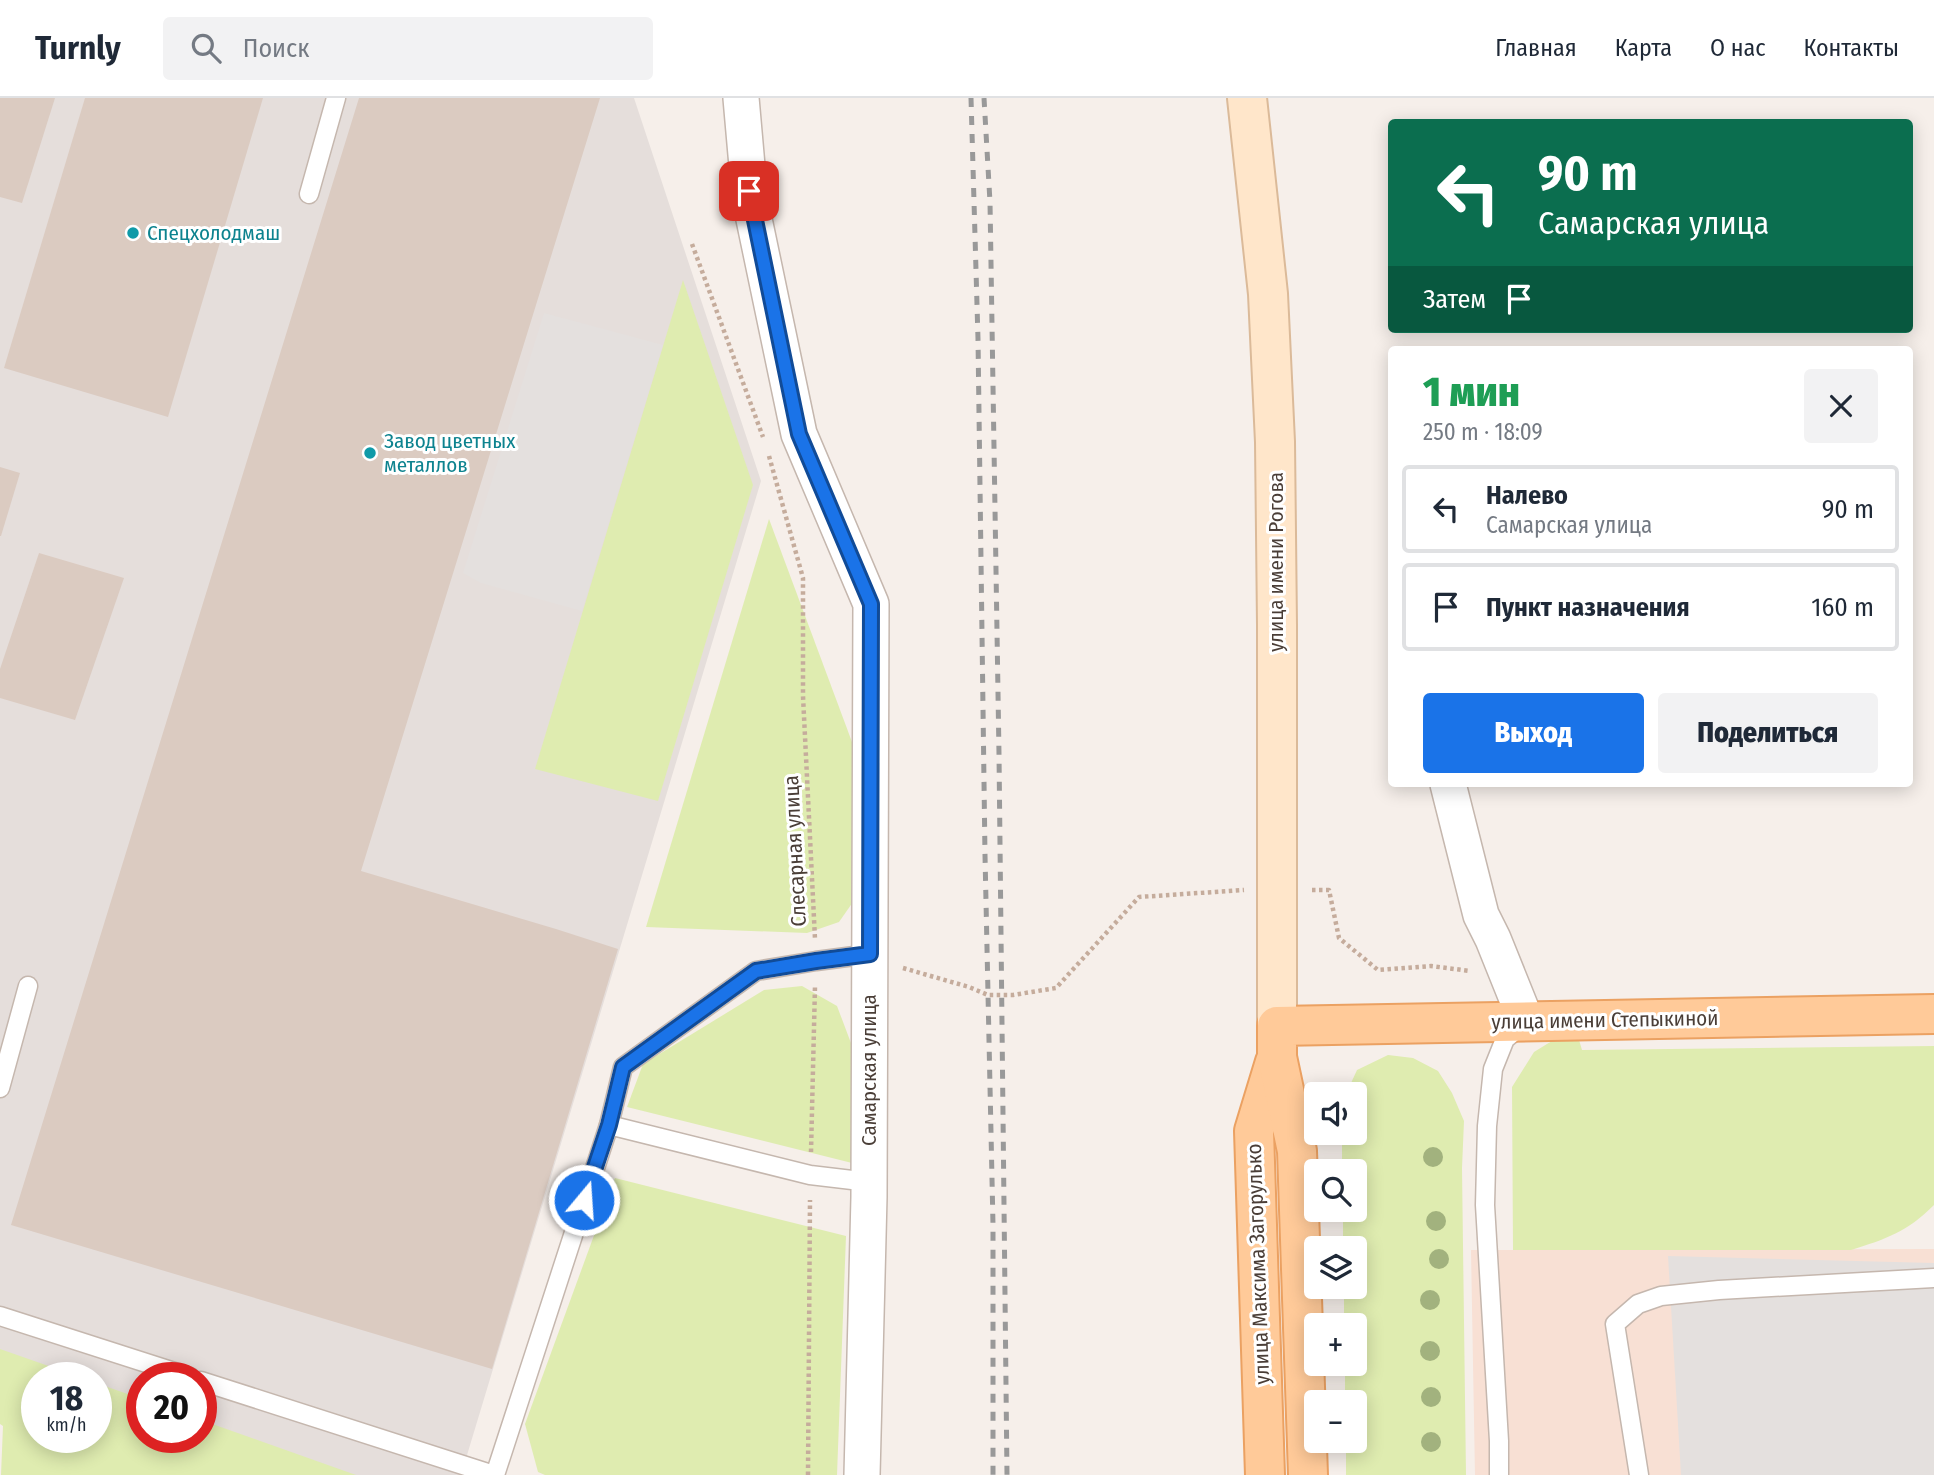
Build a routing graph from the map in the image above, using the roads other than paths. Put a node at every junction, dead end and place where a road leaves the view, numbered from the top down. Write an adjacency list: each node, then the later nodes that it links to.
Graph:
1 (336, 98): 4 (lane)
2 (741, 98): 6 (street, Самарская улица)
3 (1247, 98): 10 (main road, улица имени Рогова)
4 (309, 194)
5 (1449, 787): 9 (street)
6 (870, 957): 12 (lane); 13 (street, Самарская улица)
7 (27, 986): 11 (lane)
8 (1934, 1014): 9 (main road, улица имени Степыкиной)
9 (1526, 1021): 10 (main road, улица имени Степыкиной); 18 (lane)
10 (1277, 1042): 21 (main road, улица Максима Загорулько); 22 (main road, улица Максима Загорулько)
11 (0, 1088)
12 (609, 1125): 13 (lane); 19 (lane)
13 (869, 1182): 20 (street, Самарская улица)
14 (1934, 1278): 25 (lane)
15 (0, 1316): 16 (lane)
16 (143, 1362)
17 (217, 1386): 19 (lane)
18 (1499, 1441): 23 (lane); 24 (lane)
19 (494, 1475)
20 (862, 1475)
21 (1265, 1475)
22 (1308, 1475)
23 (1499, 1475)
24 (1509, 1475)
25 (1639, 1475)

